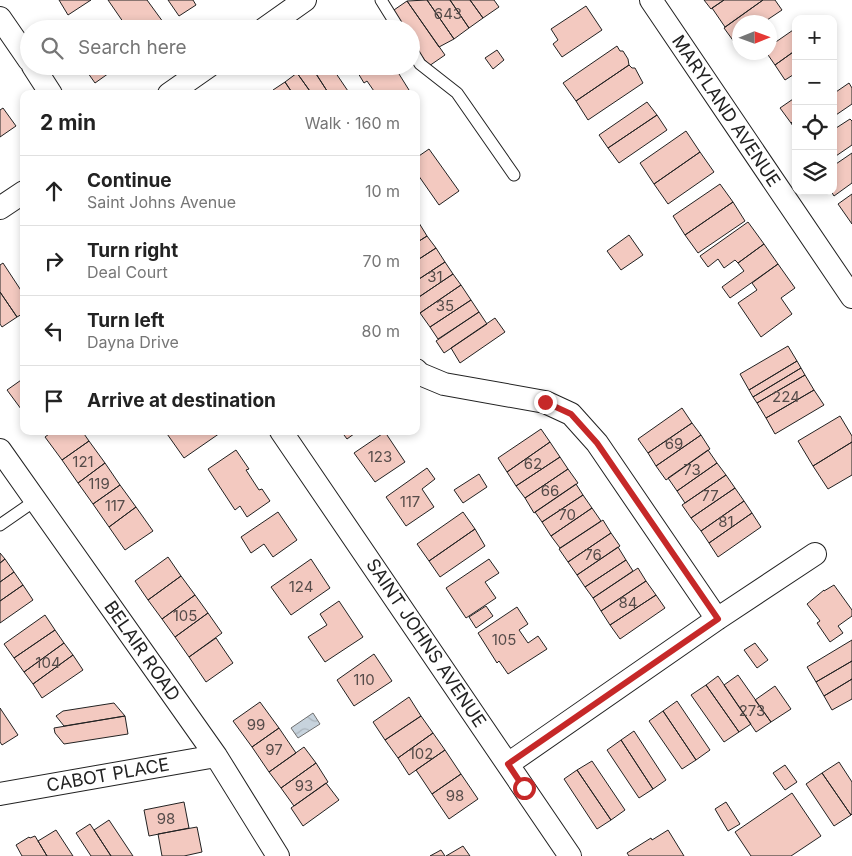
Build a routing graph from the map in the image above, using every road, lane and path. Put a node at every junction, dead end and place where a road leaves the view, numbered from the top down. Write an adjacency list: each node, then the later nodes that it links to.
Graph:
1 (305, 0): 4 (street)
2 (381, 0): 7 (lane)
3 (651, 0): 17 (street, MARYLAND AVENUE)
4 (279, 7): 6 (street)
5 (0, 18): 8 (street)
6 (270, 20)
7 (393, 20)
8 (20, 47)
9 (420, 64): 14 (lane)
10 (39, 75): 12 (street)
11 (196, 75): 13 (street)
12 (48, 90)
13 (175, 90)
14 (514, 175)
15 (20, 195): 16 (street)
16 (0, 208)
17 (852, 297)
18 (420, 374): 24 (street)
19 (284, 435): 26 (street, SAINT JOHNS AVENUE)
20 (0, 450): 21 (street, BELAIR ROAD)
21 (36, 500): 22 (lane); 25 (street, BELAIR ROAD)
22 (0, 525)
23 (816, 554): 24 (street)
24 (718, 619): 26 (street)
25 (216, 756): 27 (street, CABOT PLACE); 28 (street, BELAIR ROAD)
26 (508, 764): 29 (street, SAINT JOHNS AVENUE)
27 (0, 794)
28 (278, 856)
29 (570, 856)

